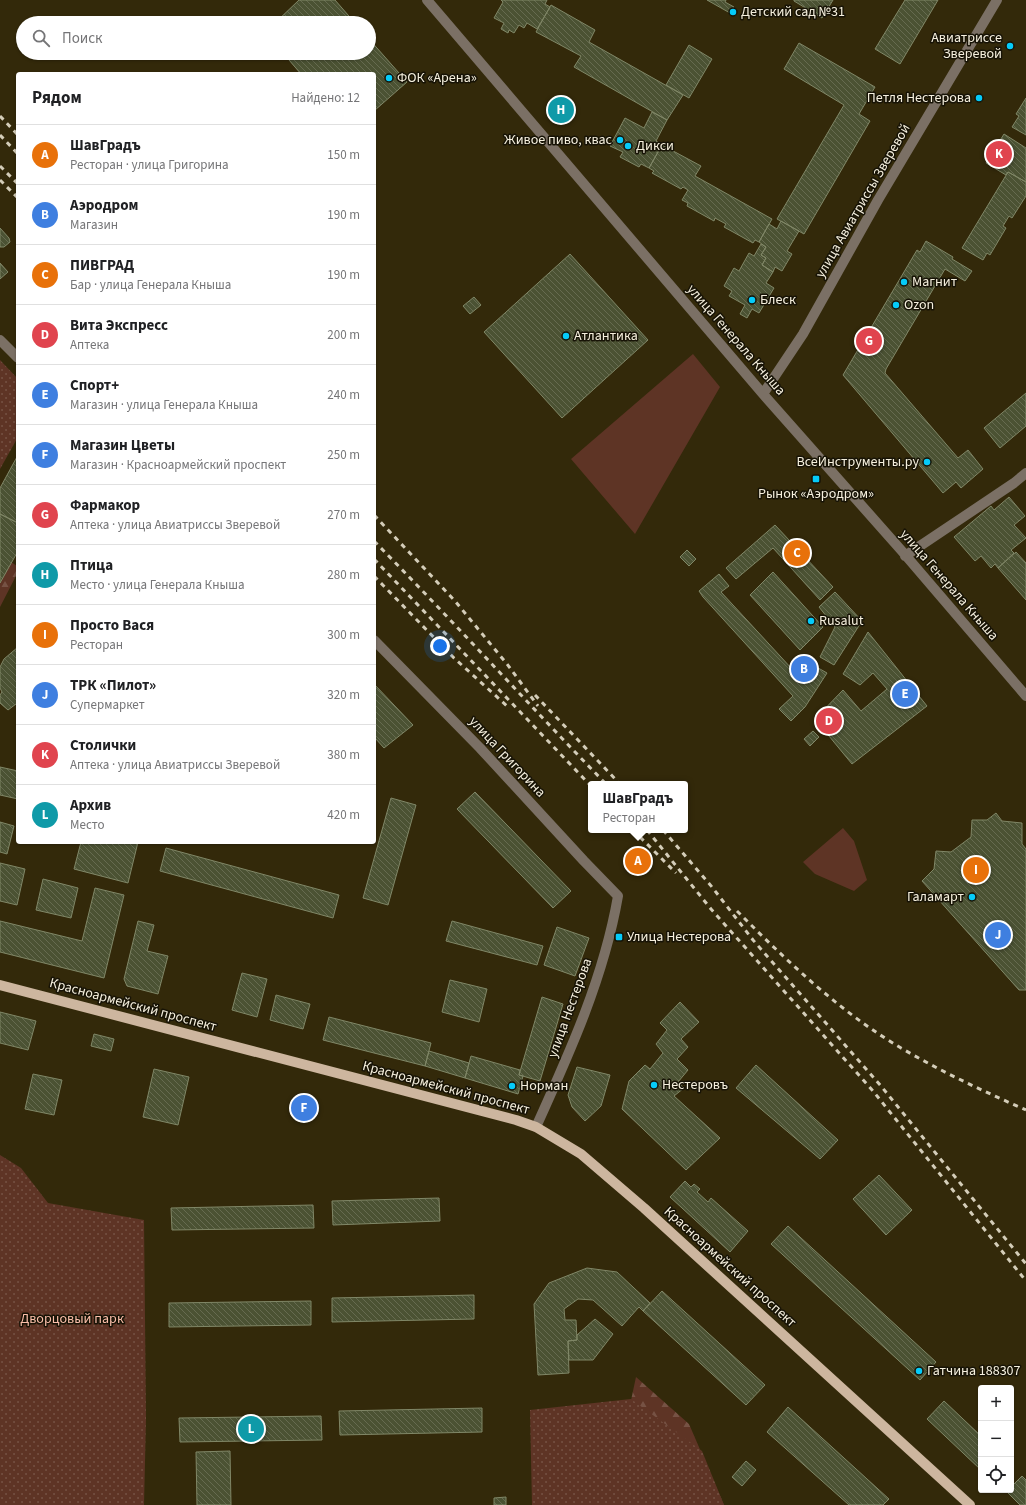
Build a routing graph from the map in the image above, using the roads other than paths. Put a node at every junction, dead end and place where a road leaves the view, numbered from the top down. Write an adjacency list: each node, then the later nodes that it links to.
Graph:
1 (428, 0): 5 (street, улица Генерала Кныша)
2 (997, 0): 5 (street, улица Авиатриссы Зверевой)
3 (0, 340): 4 (street)
4 (16, 356)
5 (763, 394): 7 (street, улица Генерала Кныша)
6 (1026, 473): 7 (street)
7 (906, 556): 9 (street, улица Генерала Кныша)
8 (376, 642): 10 (street, улица Григорина)
9 (1026, 696)
10 (618, 896): 12 (street, улица Нестерова)
11 (0, 985): 12 (main road, Красноармейский проспект)
12 (536, 1127): 13 (main road, Красноармейский проспект)
13 (970, 1505)

